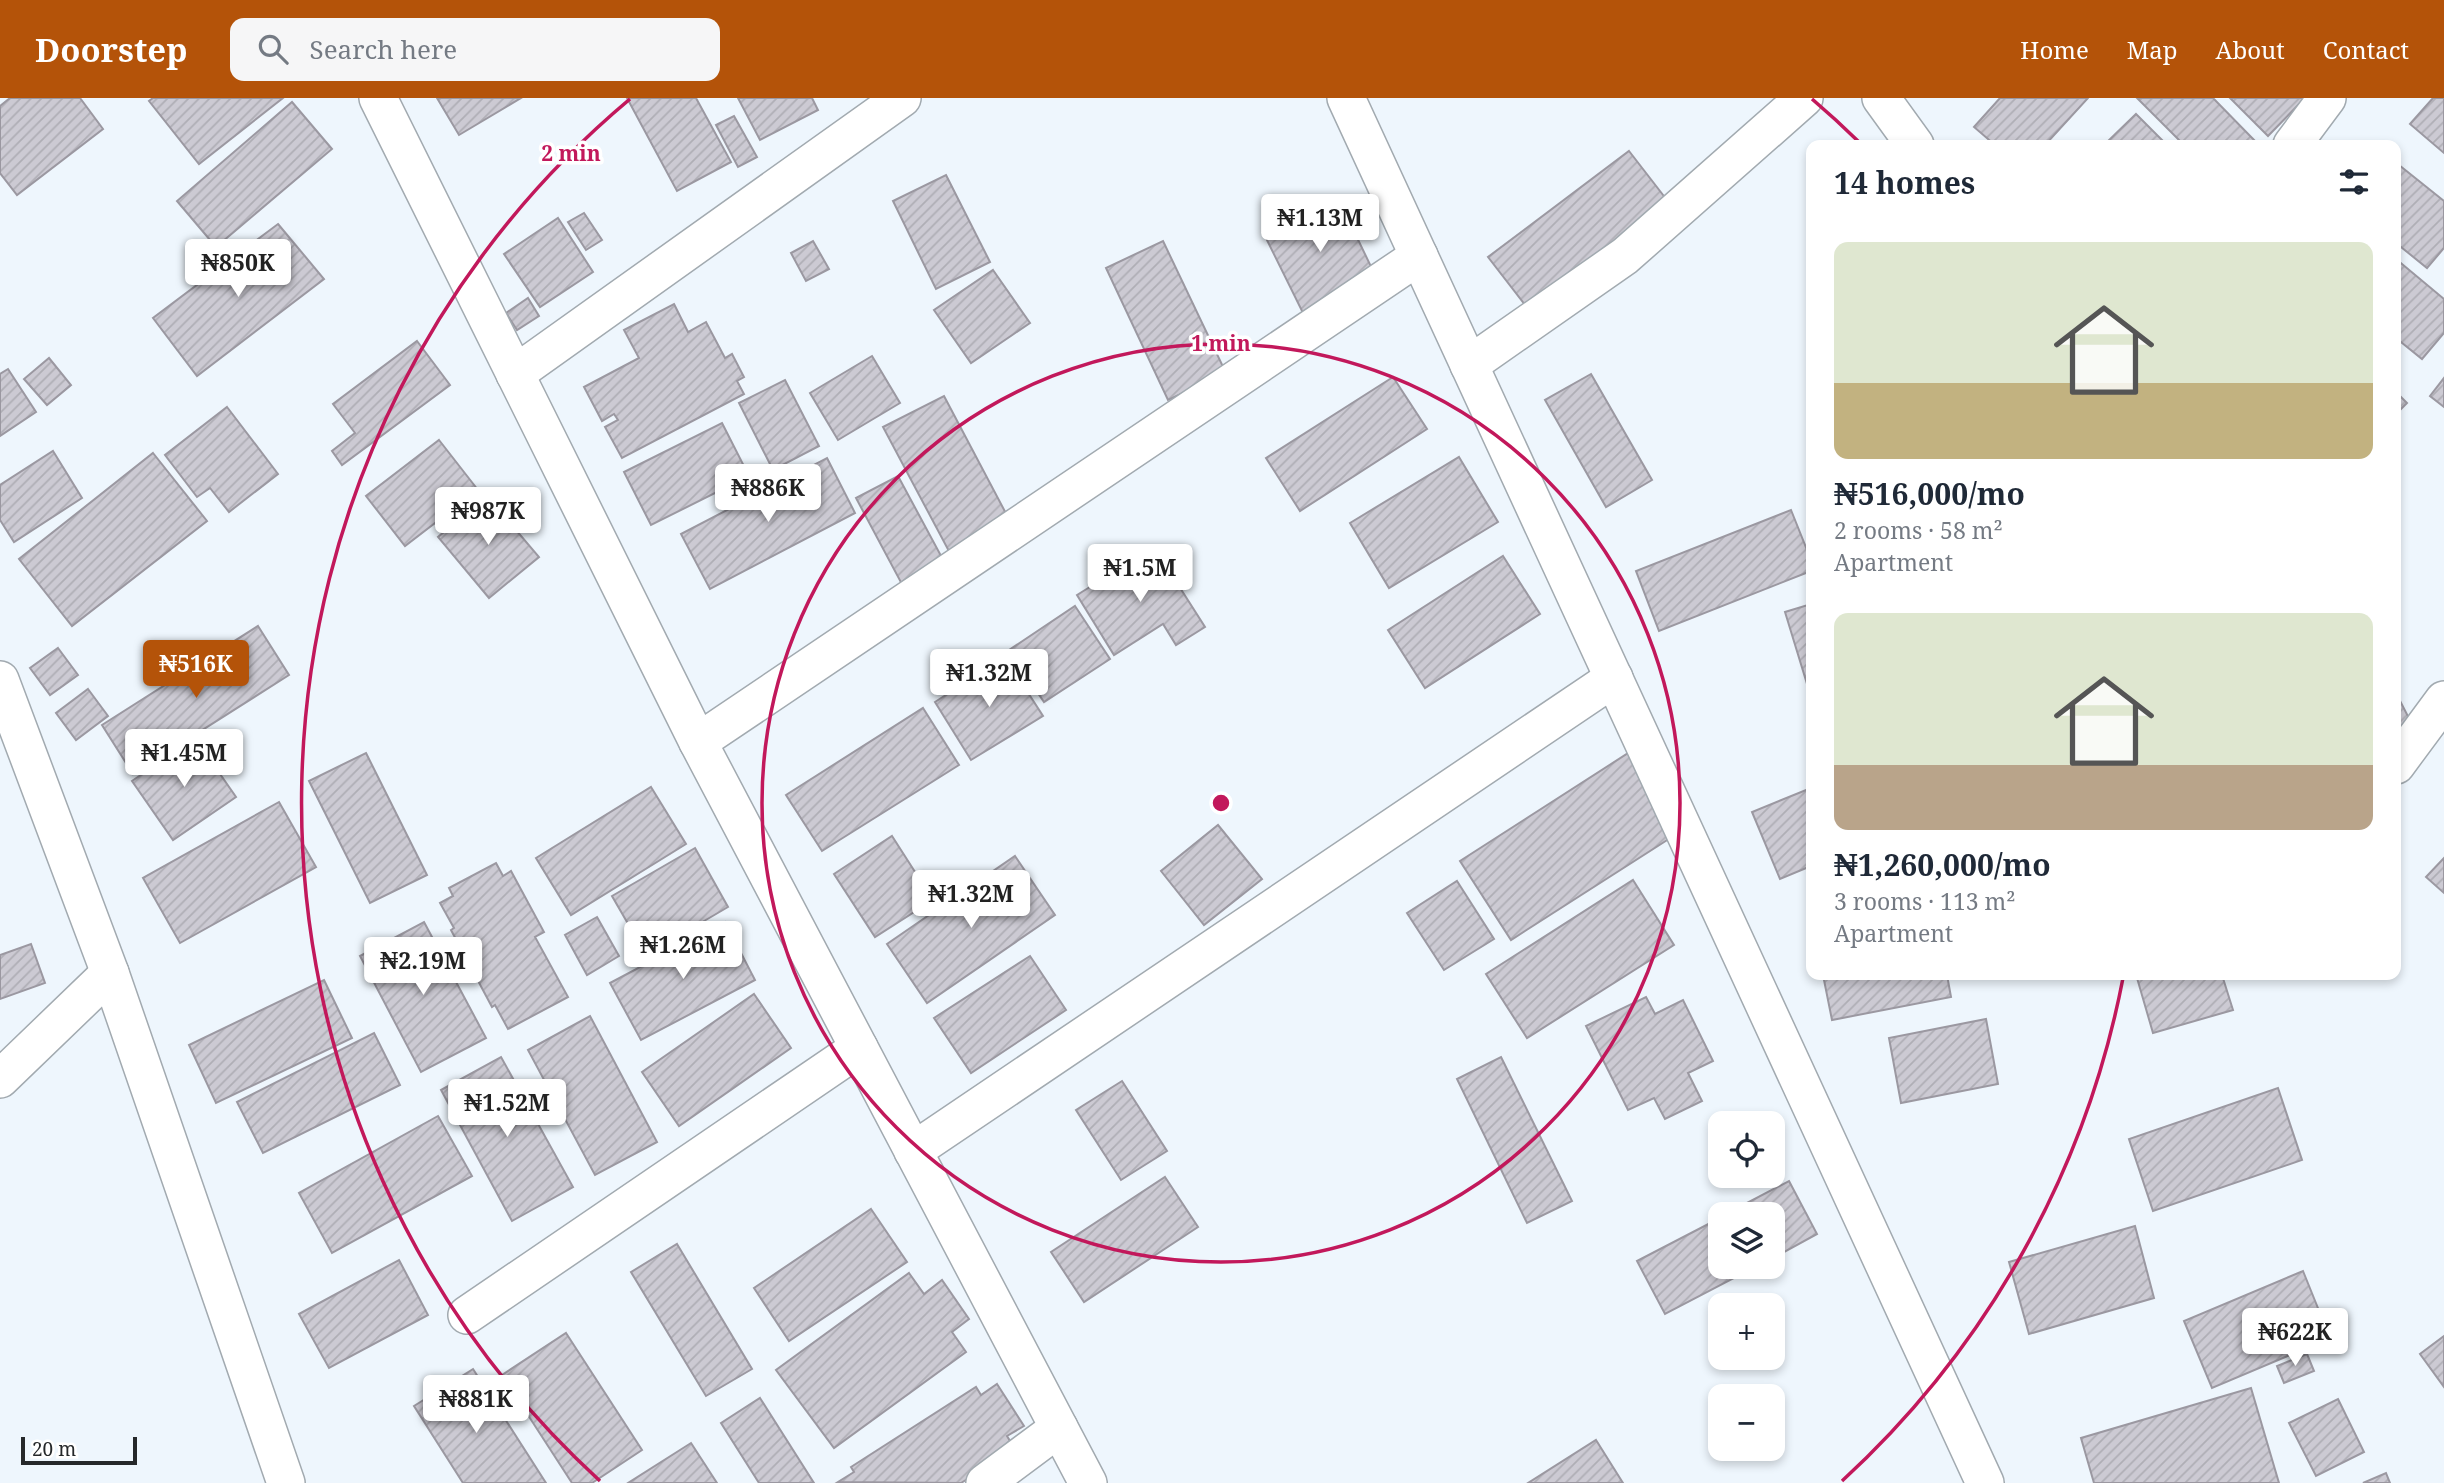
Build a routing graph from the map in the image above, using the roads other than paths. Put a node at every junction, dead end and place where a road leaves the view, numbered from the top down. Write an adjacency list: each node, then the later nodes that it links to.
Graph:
1 (378, 98): 11 (street)
2 (902, 98): 11 (street)
3 (1346, 98): 9 (street)
4 (1804, 98): 10 (street)
5 (1881, 98): 7 (street)
6 (2327, 98): 8 (street)
7 (1911, 140)
8 (2296, 140)
9 (1419, 256): 10 (street); 15 (street)
10 (1469, 365): 12 (street)
11 (515, 374): 15 (street)
12 (1614, 678): 20 (street); 23 (street)
13 (0, 680): 17 (street)
14 (2444, 700): 16 (street)
15 (698, 742): 18 (street)
16 (2401, 758)
17 (110, 973): 19 (street); 24 (street)
18 (859, 1048): 20 (street); 21 (street)
19 (0, 1079)
20 (913, 1151): 22 (street)
21 (467, 1315)
22 (1059, 1429): 25 (street); 26 (street)
23 (1982, 1482)
24 (286, 1483)
25 (985, 1483)
26 (1088, 1483)

